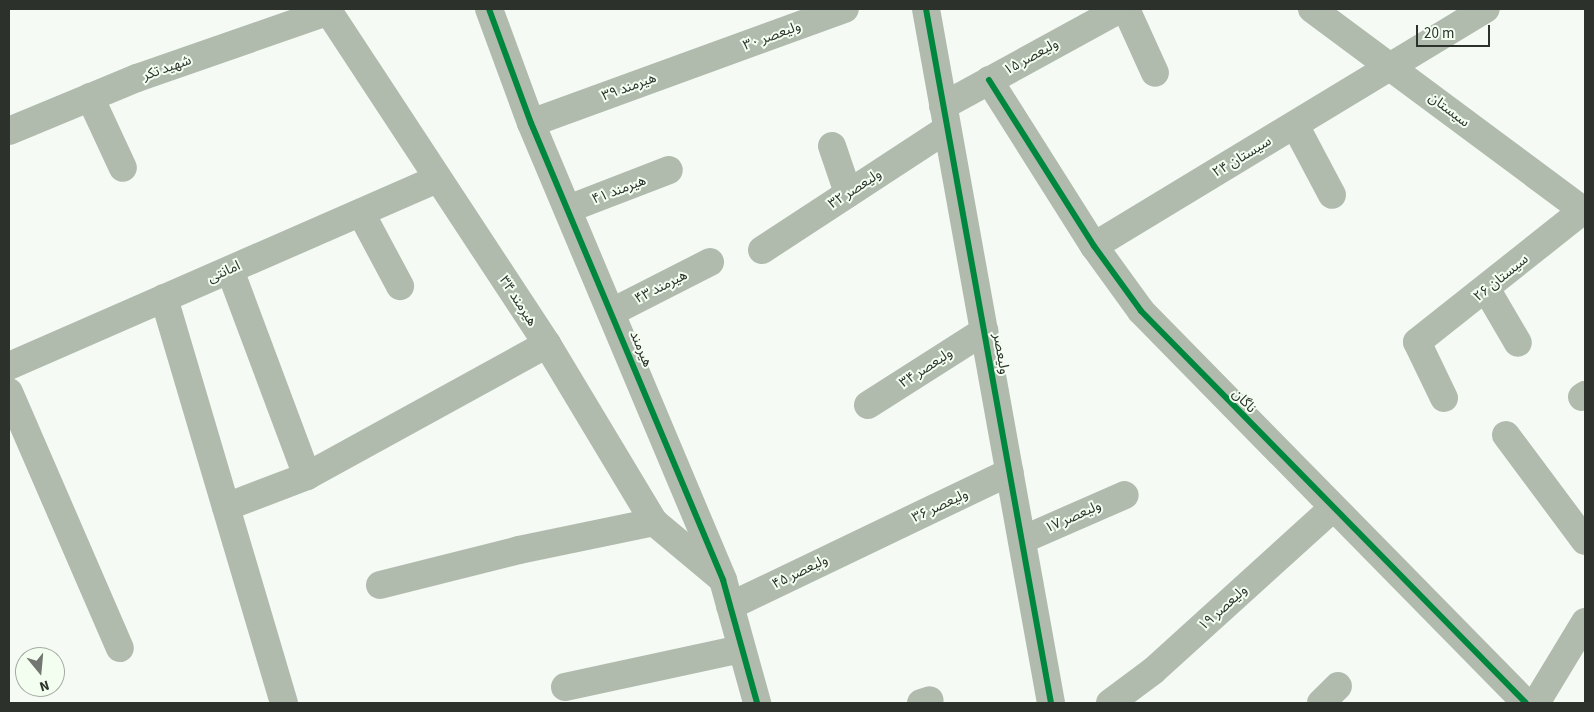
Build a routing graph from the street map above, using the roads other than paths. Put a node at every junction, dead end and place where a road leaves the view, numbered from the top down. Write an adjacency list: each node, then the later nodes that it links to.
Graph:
1 (489, 9): 15 (street, هیرمند)
2 (845, 9): 9 (street, ولیعصر ۳۰)
3 (926, 9): 14 (street, ولیعصر)
4 (1120, 9): 12 (street, ولیعصر ۱۵)
5 (1126, 9): 11 (street)
6 (1312, 9): 10 (street, سیستان)
7 (1486, 9): 10 (street, سیستان ۲۴)
8 (328, 10): 13 (street, شهید تکر); 21 (street, هیرمند ۳۴)
9 (726, 52): 15 (street, هیرمند ۳۹)
10 (1391, 67): 16 (street, سیستان ۲۴); 25 (street, سیستان)
11 (1155, 73)
12 (988, 80): 14 (street, ولیعصر ۱۵); 27 (street, ناگان)
13 (90, 97): 17 (street, شهید تکر); 19 (street)
14 (945, 118): 22 (street, ولیعصر ۳۲); 35 (street, ولیعصر)
15 (531, 123): 24 (street, هیرمند)
16 (1294, 125): 23 (street); 27 (street, سیستان ۲۴)
17 (9, 131)
18 (832, 146): 22 (street)
19 (123, 168)
20 (669, 170): 24 (street, هیرمند ۴۱)
21 (438, 179): 26 (street, امانتی); 37 (street, هیرمند ۳۴)
22 (848, 194): 28 (street, ولیعصر ۳۲)
23 (1332, 194)
24 (568, 209): 34 (street, هیرمند)
25 (1584, 211): 32 (street, سیستان ۲۶)
26 (361, 212): 30 (street, امانتی); 31 (street)
27 (1094, 246): 47 (street, ناگان)
28 (762, 250)
29 (710, 262): 34 (street, هیرمند ۴۳)
30 (230, 270): 33 (street, امانتی); 44 (street)
31 (400, 286)
32 (1487, 290): 36 (street); 40 (street, سیستان ۲۶)
33 (164, 298): 38 (street, امانتی); 46 (street)
34 (612, 312): 53 (street, هیرمند)
35 (984, 331): 41 (street, ولیعصر ۳۴); 43 (street, ولیعصر)
36 (1518, 343)
37 (546, 344): 44 (street); 48 (street, هیرمند ۳۴)
38 (10, 363)
39 (9, 392): 55 (street)
40 (1444, 398)
41 (868, 405)
42 (1506, 435): 51 (street)
43 (1010, 472): 49 (street, ولیعصر ۳۶); 50 (street, ولیعصر)
44 (306, 476): 46 (street)
45 (1125, 495): 50 (street, ولیعصر ۱۷)
46 (226, 507): 58 (street)
47 (1333, 508): 61 (street, ولیعصر ۱۹); 62 (street, ناگان)
48 (654, 522): 52 (street); 53 (street, هیرمند ۳۴)
49 (870, 539): 53 (street, ولیعصر ۴۵)
50 (1022, 540): 60 (street, ولیعصر)
51 (1585, 541)
52 (380, 585)
53 (726, 593): 56 (street, هیرمند)
54 (1585, 622): 63 (street)
55 (120, 648)
56 (741, 649): 57 (street); 59 (street, هیرمند)
57 (565, 687)
58 (284, 703)
59 (757, 703)
60 (1051, 703)
61 (1110, 703)
62 (1526, 703)
63 (1536, 703)

